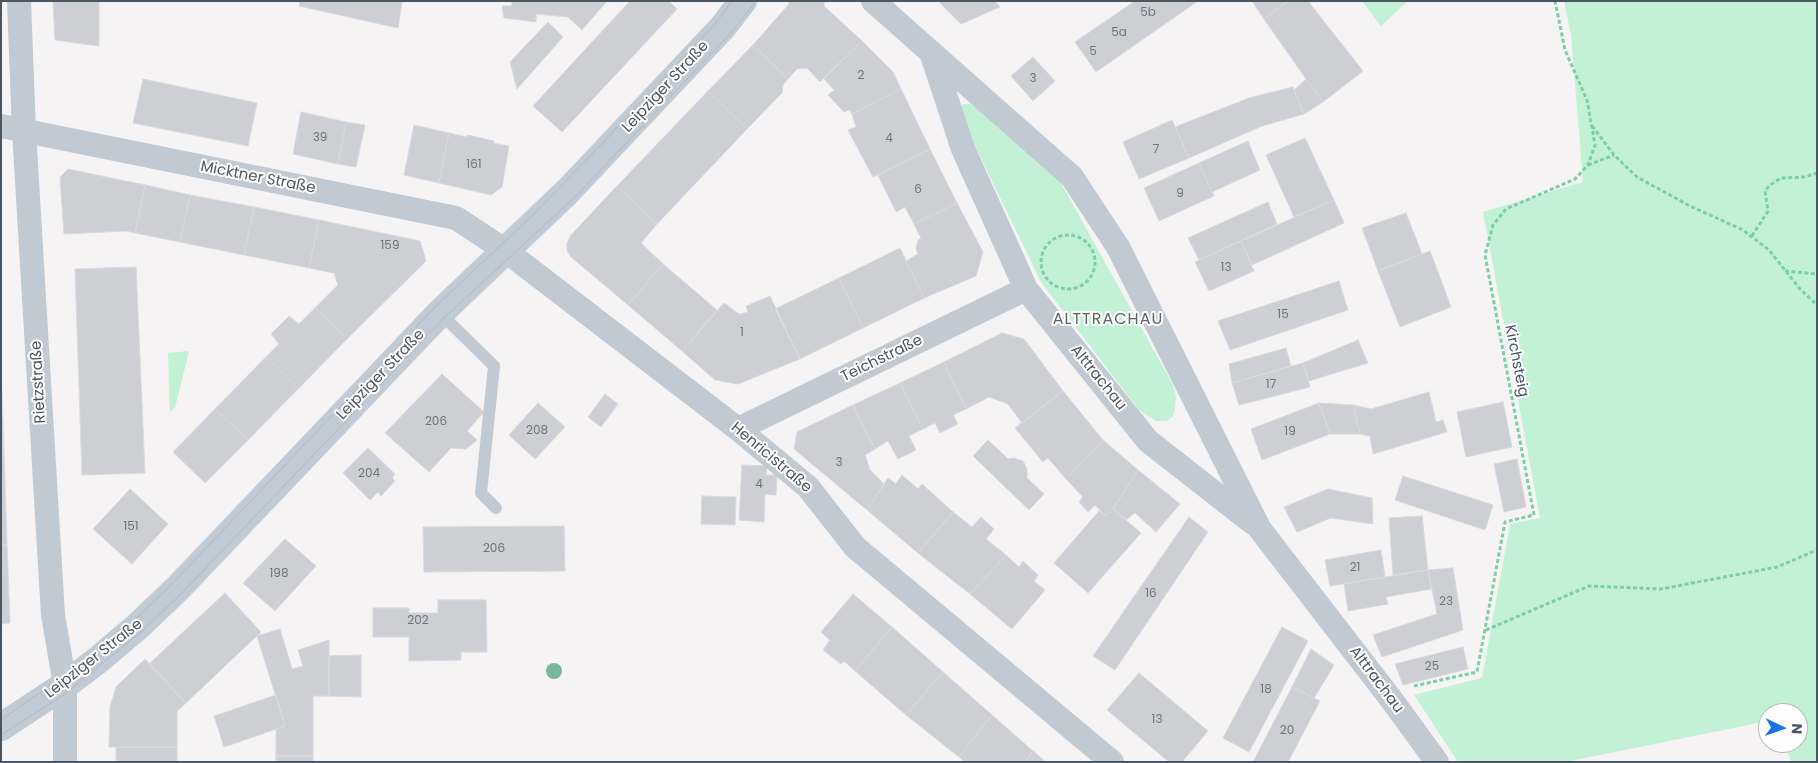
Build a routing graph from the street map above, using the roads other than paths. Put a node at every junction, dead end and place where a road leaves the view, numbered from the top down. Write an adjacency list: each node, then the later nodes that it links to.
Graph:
1 (19, 1): 6 (street, Rietzstraße)
2 (742, 1): 7 (main road, Leipziger Straße)
3 (873, 1): 4 (street, Alttrachau)
4 (931, 51): 8 (street, Alttrachau); 12 (street, Alttrachau)
5 (1, 126): 6 (street, Micktner Straße)
6 (24, 131): 7 (street, Micktner Straße); 13 (street, Rietzstraße)
7 (506, 251): 9 (main road, Leipziger Straße); 10 (street, Henricistraße)
8 (1026, 289): 10 (street, Teichstraße); 12 (street, Alttrachau)
9 (440, 312): 11 (lane); 13 (main road, Leipziger Straße)
10 (738, 429): 15 (street, Henricistraße)
11 (496, 508)
12 (1259, 528): 17 (street, Alttrachau)
13 (65, 685): 14 (main road, Leipziger Straße); 16 (street, Rietzstraße)
14 (1, 727)
15 (1112, 761)
16 (65, 762)
17 (1437, 762)

